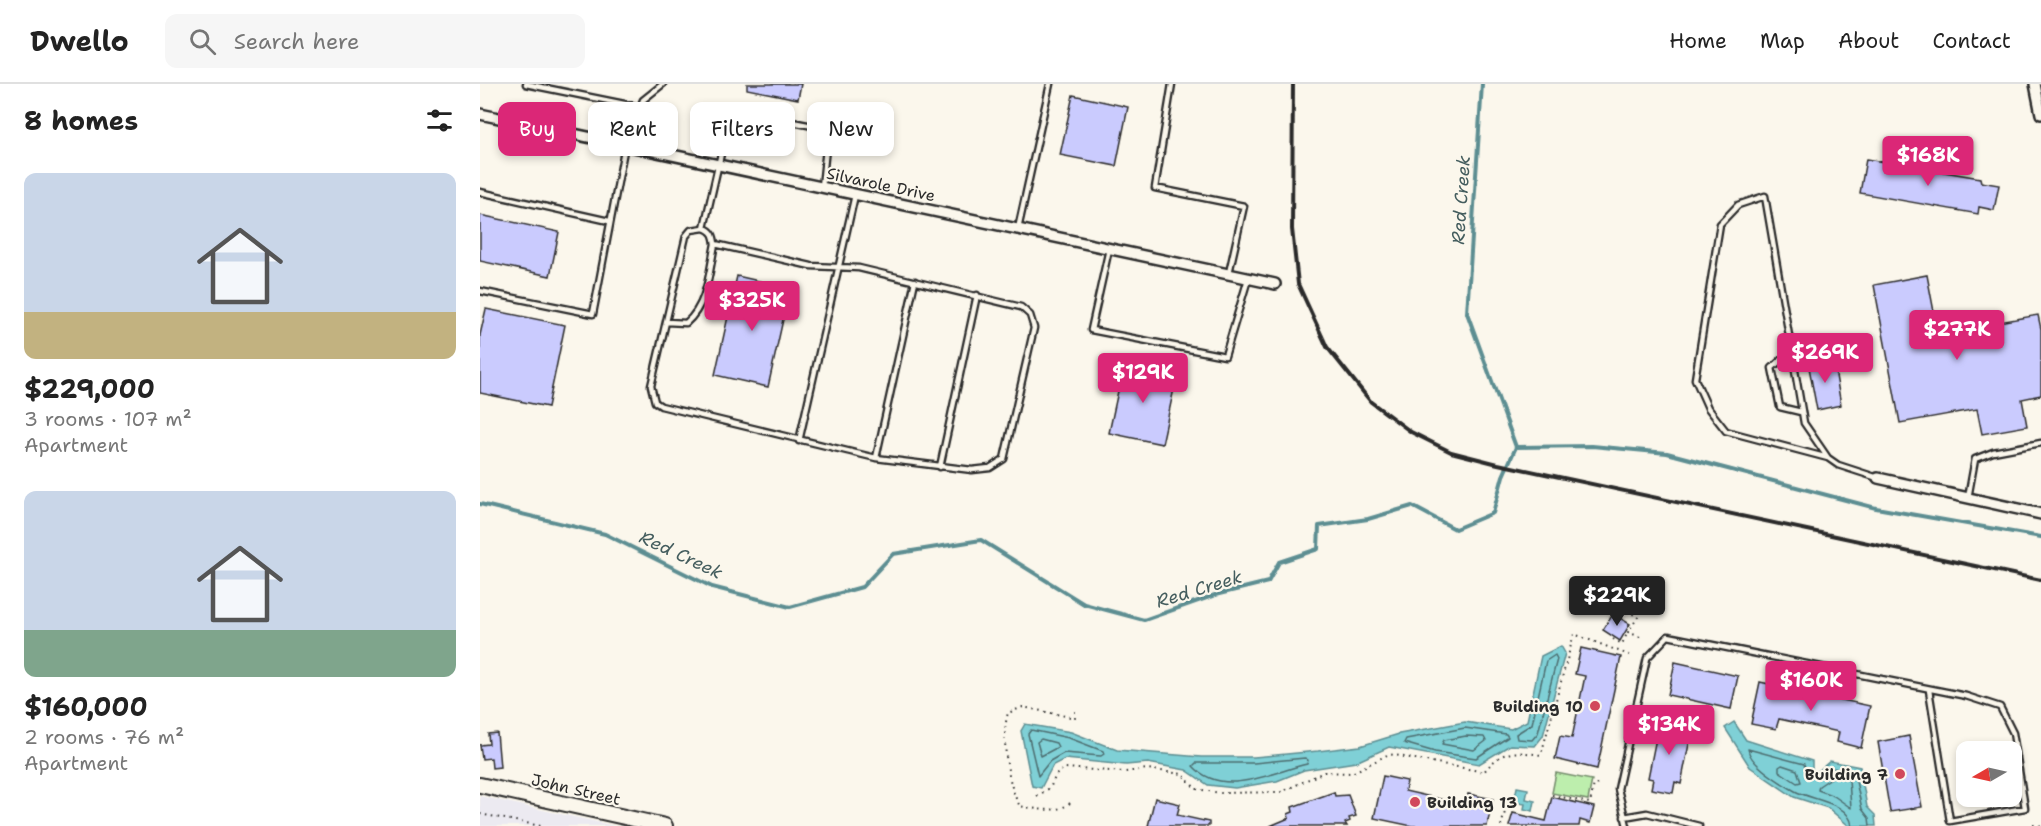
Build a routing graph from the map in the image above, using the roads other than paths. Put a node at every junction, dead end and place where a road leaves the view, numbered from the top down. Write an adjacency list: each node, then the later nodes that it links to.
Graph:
1 (526, 84): 6 (lane)
2 (663, 84): 7 (lane)
3 (1050, 84): 19 (lane)
4 (1172, 84): 23 (lane)
5 (2035, 84): 9 (street)
6 (614, 102)
7 (642, 102)
8 (480, 114): 10 (street, Silvarole Drive)
9 (2041, 114)
10 (588, 137)
11 (624, 156): 17 (lane)
12 (678, 156): 13 (street, Silvarole Drive)
13 (718, 164): 14 (street, Silvarole Drive); 14 (lane); 18 (lane)
14 (822, 187): 16 (street, Silvarole Drive)
15 (480, 192): 17 (lane)
16 (855, 194): 19 (street, Silvarole Drive); 22 (lane)
17 (609, 221): 27 (lane)
18 (704, 228): 20 (lane); 29 (lane)
19 (1018, 229): 21 (street, Silvarole Drive)
20 (715, 244): 22 (lane); 29 (lane)
21 (1109, 249): 23 (street, Silvarole Drive); 24 (lane)
22 (838, 265): 25 (lane); 32 (lane)
23 (1229, 273): 24 (street, Silvarole Drive)
24 (1248, 278): 26 (street, Silvarole Drive)
25 (915, 281): 28 (lane); 34 (lane)
26 (1275, 284)
27 (480, 291)
28 (977, 295): 36 (lane); 36 (lane)
29 (666, 322): 32 (lane)
30 (1791, 352): 31 (lane); 31 (lane); 35 (lane)
31 (1802, 412): 35 (lane)
32 (799, 441): 34 (lane)
33 (2041, 443): 38 (lane)
34 (876, 458): 36 (lane)
35 (1828, 458): 37 (lane)
36 (940, 467)
37 (1878, 478): 38 (street)
38 (1968, 498): 39 (street)
39 (2041, 514)
40 (1929, 690): 40 (lane); 42 (lane)
41 (480, 785): 43 (street, John Street)
42 (1624, 817): 44 (lane); 45 (lane)
43 (665, 826)
44 (1627, 826)
45 (1699, 826)

